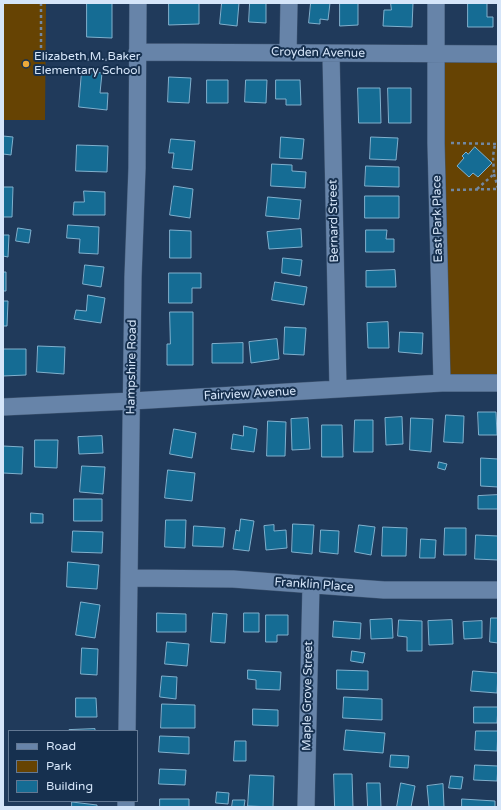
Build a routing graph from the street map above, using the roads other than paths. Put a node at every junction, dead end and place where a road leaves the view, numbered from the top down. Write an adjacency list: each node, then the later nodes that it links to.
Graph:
1 (138, 3): 4 (street, Hampshire Road)
2 (289, 3): 5 (street)
3 (436, 3): 7 (street, East Park Place)
4 (137, 52): 5 (street, Croyden Avenue); 12 (street, Hampshire Road)
5 (288, 53): 6 (street, Croyden Avenue)
6 (331, 54): 7 (street, Croyden Avenue); 11 (street, Bernard Street)
7 (436, 54): 8 (street, Croyden Avenue); 9 (street, East Park Place)
8 (498, 54)
9 (442, 383): 10 (street, Fairview Avenue); 11 (street, Fairview Avenue)
10 (498, 383)
11 (338, 389): 12 (street, Fairview Avenue)
12 (132, 401): 13 (street, Fairview Avenue); 14 (street, Hampshire Road)
13 (3, 407)
14 (130, 578): 15 (street, Franklin Place); 17 (street, Hampshire Road)
15 (311, 585): 16 (street, Franklin Place); 18 (street, Maple Grove Street)
16 (498, 590)
17 (128, 730)
18 (306, 807)

